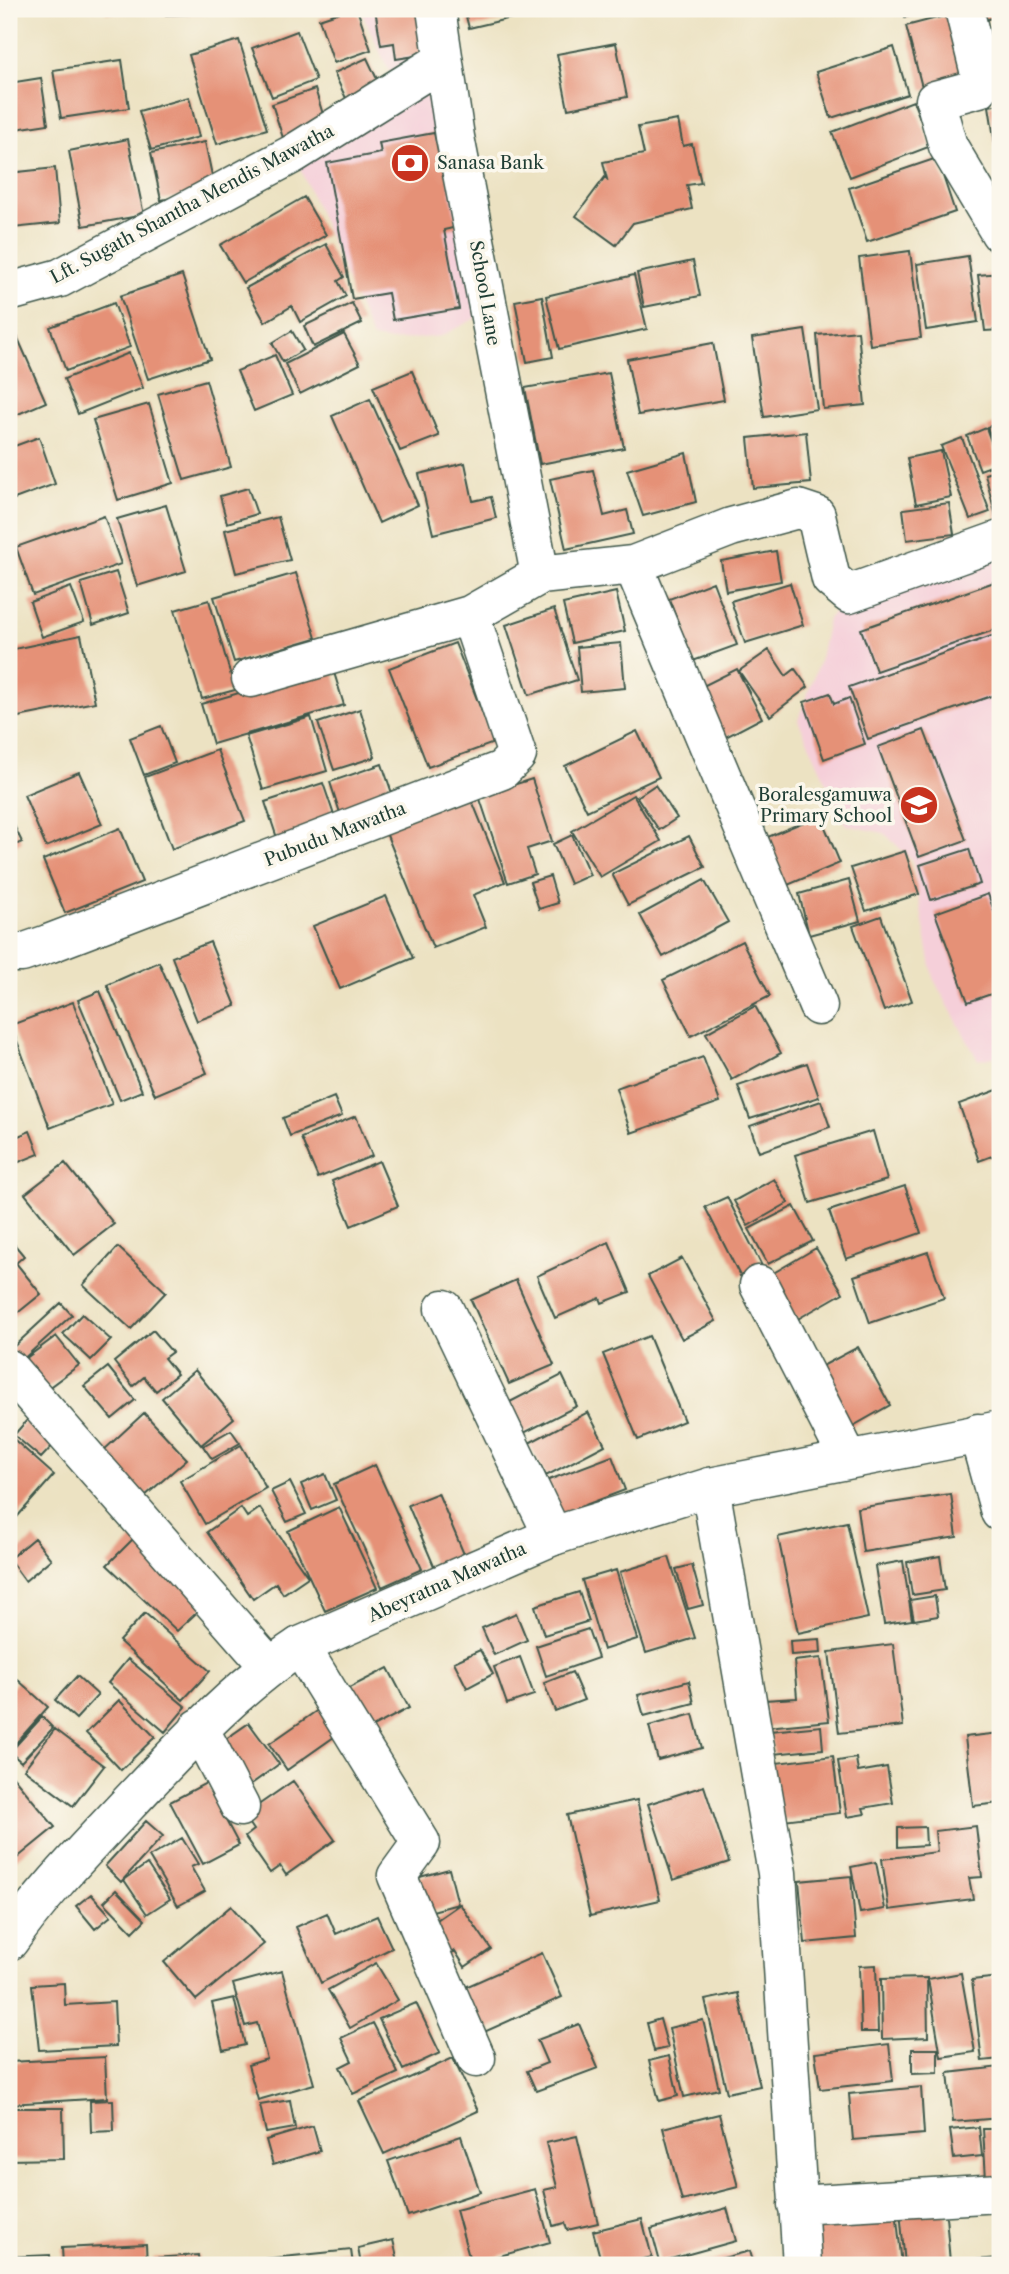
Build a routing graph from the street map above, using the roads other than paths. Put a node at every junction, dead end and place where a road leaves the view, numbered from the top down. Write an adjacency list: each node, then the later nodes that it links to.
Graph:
1 (436, 9): 3 (street, School Lane)
2 (964, 9): 4 (street)
3 (442, 61): 5 (street, Lft. Sugath Shantha Mendis Mawatha); 8 (street, School Lane)
4 (1000, 233)
5 (9, 292)
6 (1000, 540): 7 (street)
7 (633, 565): 8 (street); 12 (street)
8 (540, 575): 9 (street)
9 (470, 615): 10 (street); 11 (street, Pubudu Mawatha)
10 (251, 678)
11 (9, 953)
12 (818, 1006)
13 (759, 1285): 17 (street)
14 (444, 1309): 20 (street)
15 (9, 1369): 21 (street)
16 (989, 1431): 17 (street, Abeyratna Mawatha); 19 (street)
17 (848, 1458): 18 (street, Abeyratna Mawatha)
18 (710, 1488): 20 (street, Abeyratna Mawatha); 27 (street)
19 (1000, 1512)
20 (553, 1536): 21 (street, Abeyratna Mawatha)
21 (285, 1656): 22 (street, Abeyratna Mawatha); 25 (street)
22 (200, 1728): 23 (street); 24 (street, Abeyratna Mawatha)
23 (240, 1807)
24 (9, 1941)
25 (477, 2058)
26 (1000, 2193): 27 (street)
27 (797, 2205): 28 (street)
28 (803, 2265)

